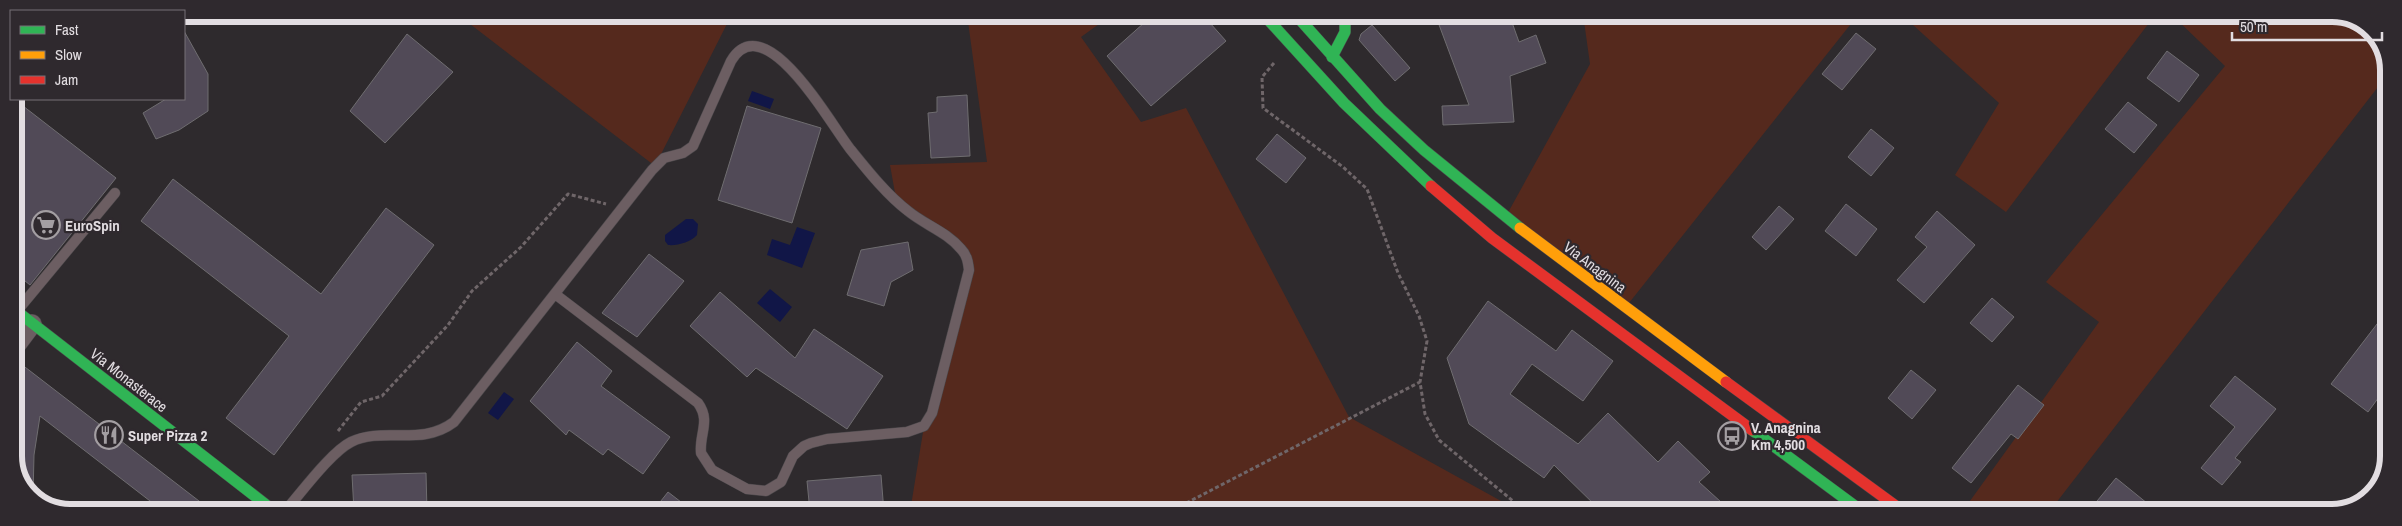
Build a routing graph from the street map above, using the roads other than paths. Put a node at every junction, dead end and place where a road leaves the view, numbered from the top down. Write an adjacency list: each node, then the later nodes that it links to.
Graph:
1 (1270, 22): 13 (main road)
2 (1302, 22): 4 (main road, Via Anagnina)
3 (1346, 22): 4 (main road)
4 (1332, 57): 14 (main road, Via Anagnina)
5 (115, 193): 7 (lane)
6 (555, 294): 6 (lane); 12 (lane)
7 (23, 301)
8 (23, 316): 9 (main road, Via Monasterace)
9 (32, 324): 10 (street); 11 (main road, Via Monasterace)
10 (23, 336)
11 (265, 504)
12 (291, 504)
13 (1852, 504)
14 (1893, 504)

